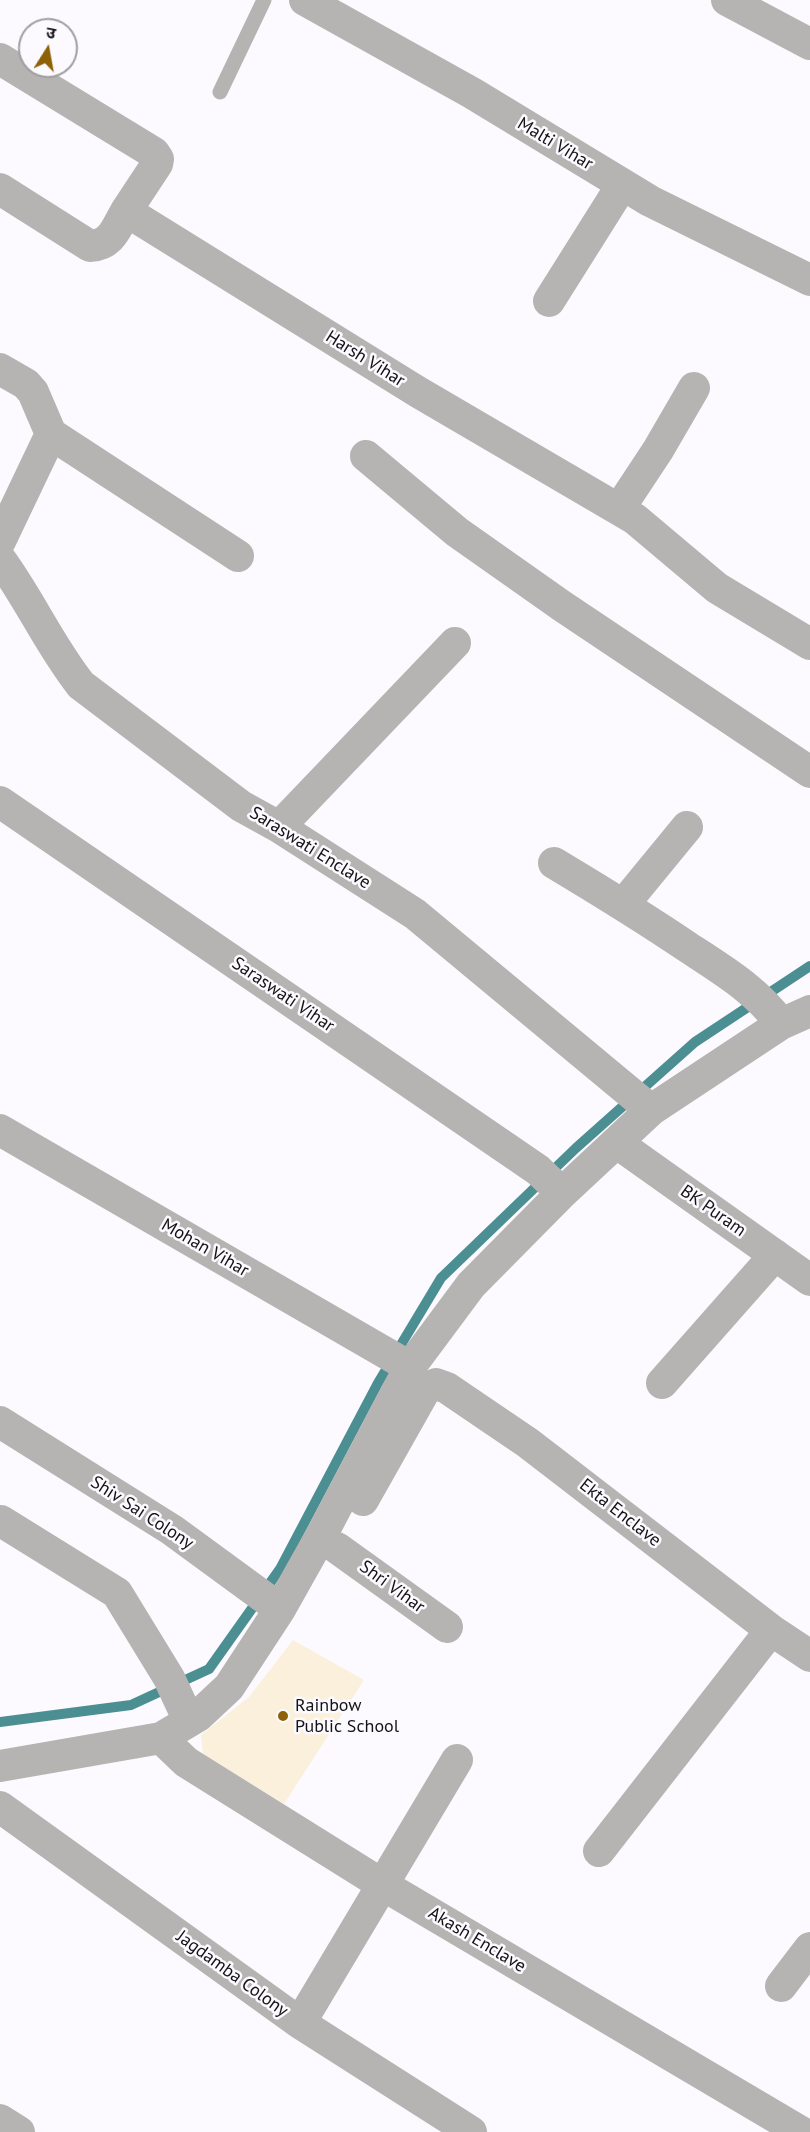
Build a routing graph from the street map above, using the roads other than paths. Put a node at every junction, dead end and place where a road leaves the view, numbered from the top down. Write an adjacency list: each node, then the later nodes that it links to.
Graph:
1 (264, 0): 6 (lane)
2 (305, 0): 7 (street, Malti Vihar)
3 (728, 0): 4 (street)
4 (810, 44)
5 (0, 59): 9 (street)
6 (220, 92)
7 (622, 185): 10 (street, Malti Vihar); 11 (street)
8 (0, 189): 9 (street)
9 (126, 211): 16 (street, Harsh Vihar)
10 (810, 280)
11 (549, 301)
12 (0, 369): 14 (street)
13 (694, 388): 16 (street)
14 (51, 434): 17 (street); 18 (street)
15 (366, 456): 22 (street)
16 (619, 509): 21 (street, Harsh Vihar)
17 (0, 541)
18 (238, 556)
19 (0, 559): 24 (street, Saraswati Enclave)
20 (455, 643): 24 (street)
21 (810, 644)
22 (810, 772)
23 (0, 802): 33 (street, Saraswati Vihar)
24 (279, 827): 30 (street, Saraswati Enclave)
25 (687, 827): 27 (street)
26 (554, 863): 27 (street)
27 (623, 905): 29 (street)
28 (810, 1011): 29 (street)
29 (775, 1016): 30 (street)
30 (639, 1099): 32 (street)
31 (0, 1130): 36 (street, Mohan Vihar)
32 (617, 1143): 33 (street); 34 (street, BK Puram)
33 (552, 1183): 36 (street)
34 (775, 1255): 35 (street, BK Puram); 37 (street)
35 (810, 1280)
36 (404, 1367): 40 (street); 41 (street); 43 (street, Ekta Enclave)
37 (662, 1383)
38 (0, 1422): 41 (street, Shiv Sai Colony)
39 (1, 1521): 46 (street)
40 (337, 1548): 42 (street, Shri Vihar); 44 (street)
41 (268, 1601): 44 (street)
42 (447, 1627)
43 (771, 1630): 45 (street, Ekta Enclave); 51 (street)
44 (263, 1635): 46 (street)
45 (810, 1656)
46 (178, 1698): 47 (street)
47 (161, 1738): 49 (street); 52 (street, Akash Enclave)
48 (457, 1760): 52 (street)
49 (0, 1766)
50 (0, 1807): 55 (street, Jagdamba Colony)
51 (599, 1851)
52 (383, 1885): 55 (street); 57 (street, Akash Enclave)
53 (810, 1948): 54 (street)
54 (781, 1986)
55 (300, 2023): 59 (street, Jagdamba Colony)
56 (0, 2120): 58 (street)
57 (787, 2128)
58 (19, 2132)
59 (471, 2132)

